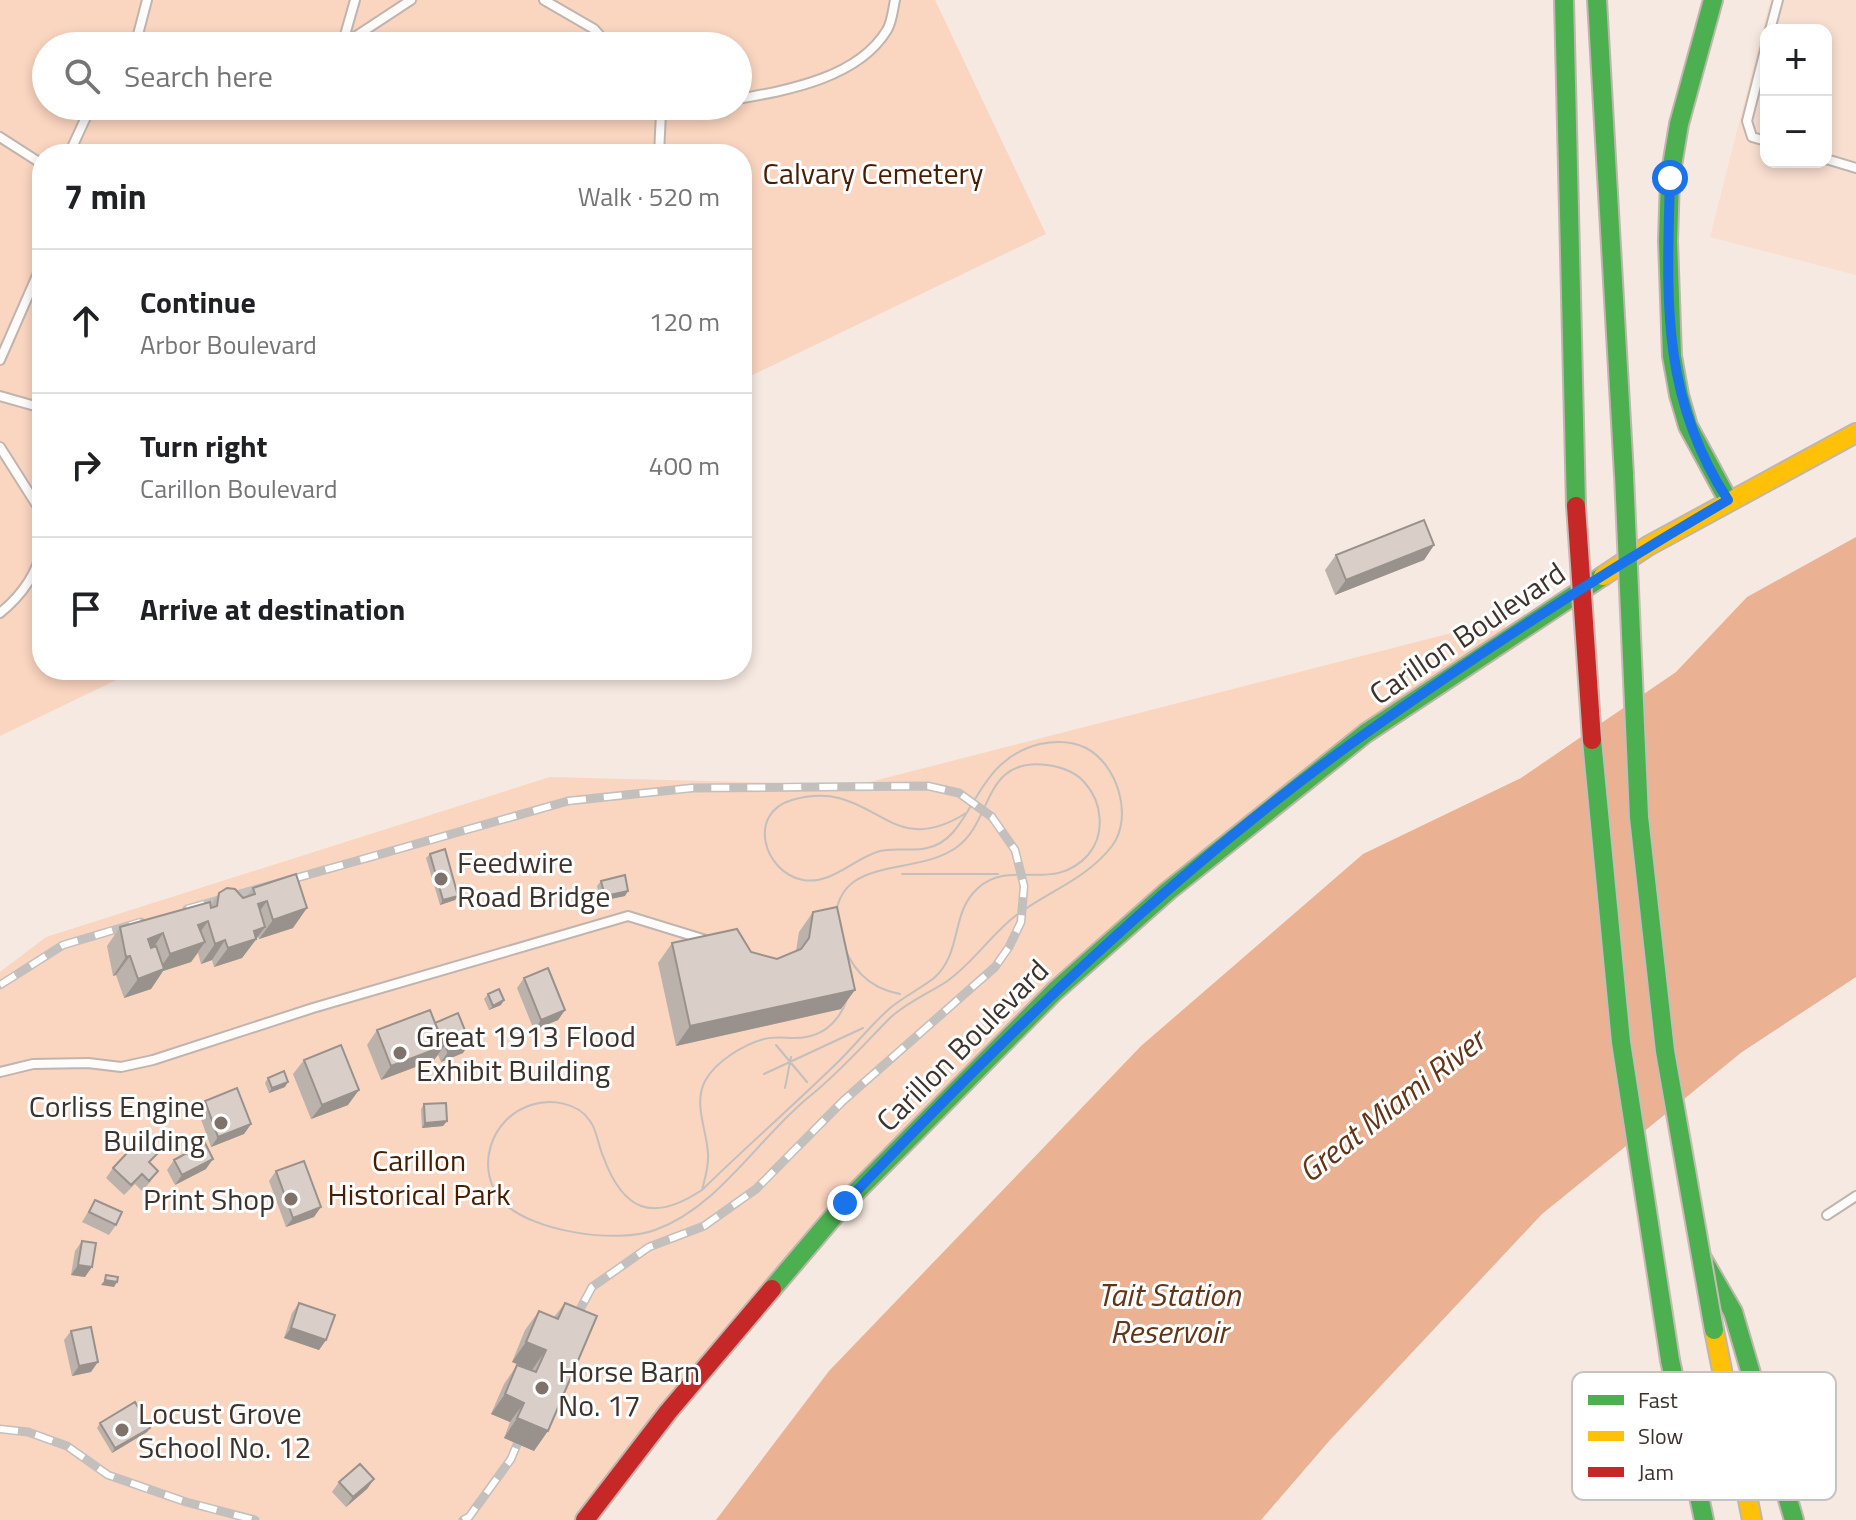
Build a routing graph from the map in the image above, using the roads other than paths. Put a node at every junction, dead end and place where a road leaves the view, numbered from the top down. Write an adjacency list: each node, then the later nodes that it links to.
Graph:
1 (147, 0): 11 (lane)
2 (355, 0): 12 (lane)
3 (411, 0): 13 (lane)
4 (544, 0): 14 (lane)
5 (895, 0): 16 (lane)
6 (1564, 0): 41 (main road, bridge)
7 (1597, 0): 40 (main road, bridge)
8 (1713, 0): 33 (main road)
9 (1778, 0): 10 (lane)
10 (1772, 24)
11 (139, 32)
12 (346, 32)
13 (361, 32)
14 (597, 32)
15 (1760, 70): 20 (lane)
16 (752, 96)
17 (85, 120): 21 (lane)
18 (659, 120): 22 (lane)
19 (0, 137): 23 (lane)
20 (1760, 139)
21 (74, 144)
22 (659, 144)
23 (32, 158)
24 (1832, 161): 25 (lane)
25 (1856, 168)
26 (32, 287): 27 (lane)
27 (0, 360)
28 (0, 396): 29 (lane)
29 (32, 405)
30 (1856, 433): 33 (main road, Carillon Boulevard)
31 (0, 447): 32 (lane)
32 (32, 498)
33 (1728, 500): 48 (main road, Carillon Boulevard)
34 (32, 576): 35 (lane)
35 (0, 613)
36 (706, 940): 37 (lane)
37 (0, 1072)
38 (1856, 1196): 39 (lane)
39 (1827, 1215)
40 (1700, 1255): 42 (main road, bridge); 43 (main road)
41 (1672, 1372)
42 (1722, 1372)
43 (1751, 1372)
44 (1689, 1500): 49 (main road)
45 (1699, 1500): 50 (main road)
46 (1748, 1500): 51 (main road, bridge)
47 (1788, 1500): 52 (main road)
48 (585, 1520)
49 (1689, 1520)
50 (1704, 1520)
51 (1752, 1520)
52 (1794, 1520)

